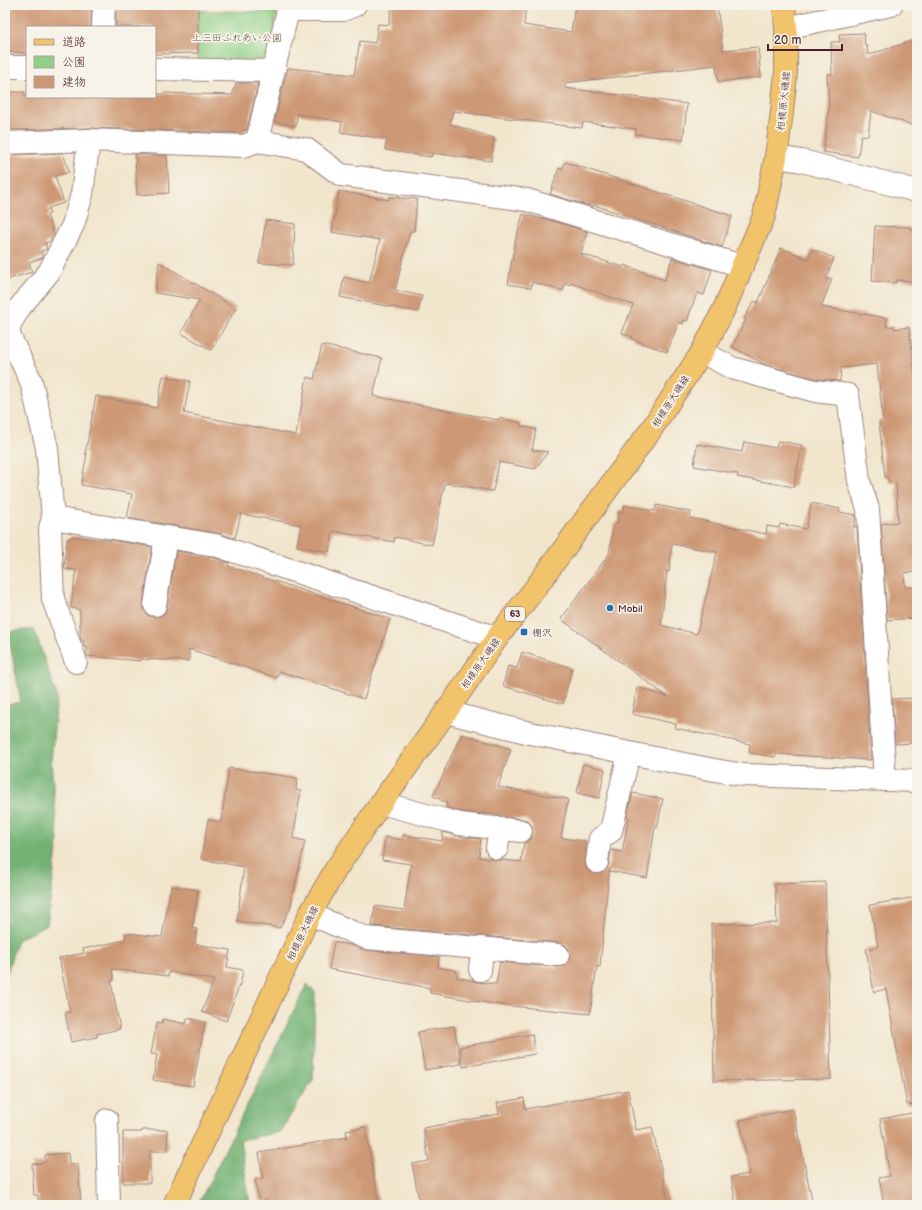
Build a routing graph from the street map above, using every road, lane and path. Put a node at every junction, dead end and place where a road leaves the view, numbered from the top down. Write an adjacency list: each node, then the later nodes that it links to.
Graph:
1 (104, 5): 5 (street)
2 (356, 5): 10 (street)
3 (784, 5): 6 (main road, 相模原大磯線 / 63)
4 (891, 5): 6 (street)
5 (103, 26)
6 (786, 28): 14 (main road, 相模原大磯線 / 63)
7 (5, 67): 8 (street)
8 (26, 68)
9 (156, 69): 10 (street)
10 (273, 71): 12 (street)
11 (89, 140): 12 (street); 13 (street); 18 (street)
12 (257, 141): 16 (street)
13 (5, 142)
14 (776, 157): 15 (street); 16 (main road, 相模原大磯線 / 63)
15 (917, 191)
16 (742, 266): 17 (main road, 相模原大磯線 / 63)
17 (702, 352): 21 (main road, 相模原大磯線 / 63); 25 (street)
18 (53, 518): 19 (street); 22 (street)
19 (166, 537): 20 (street); 21 (street)
20 (155, 605)
21 (497, 638): 23 (main road, 相模原大磯線 / 63)
22 (76, 662)
23 (446, 712): 24 (street); 27 (main road, 相模原大磯線 / 63)
24 (629, 753): 25 (street); 29 (street)
25 (885, 780): 26 (street)
26 (917, 781)
27 (381, 803): 28 (street); 30 (main road, 相模原大磯線 / 63)
28 (521, 831)
29 (597, 862)
30 (310, 914): 31 (street); 36 (main road, 相模原大磯線 / 63)
31 (482, 948): 32 (street); 33 (street)
32 (558, 955)
33 (480, 970)
34 (107, 1120): 35 (street)
35 (109, 1205)
36 (174, 1205)

